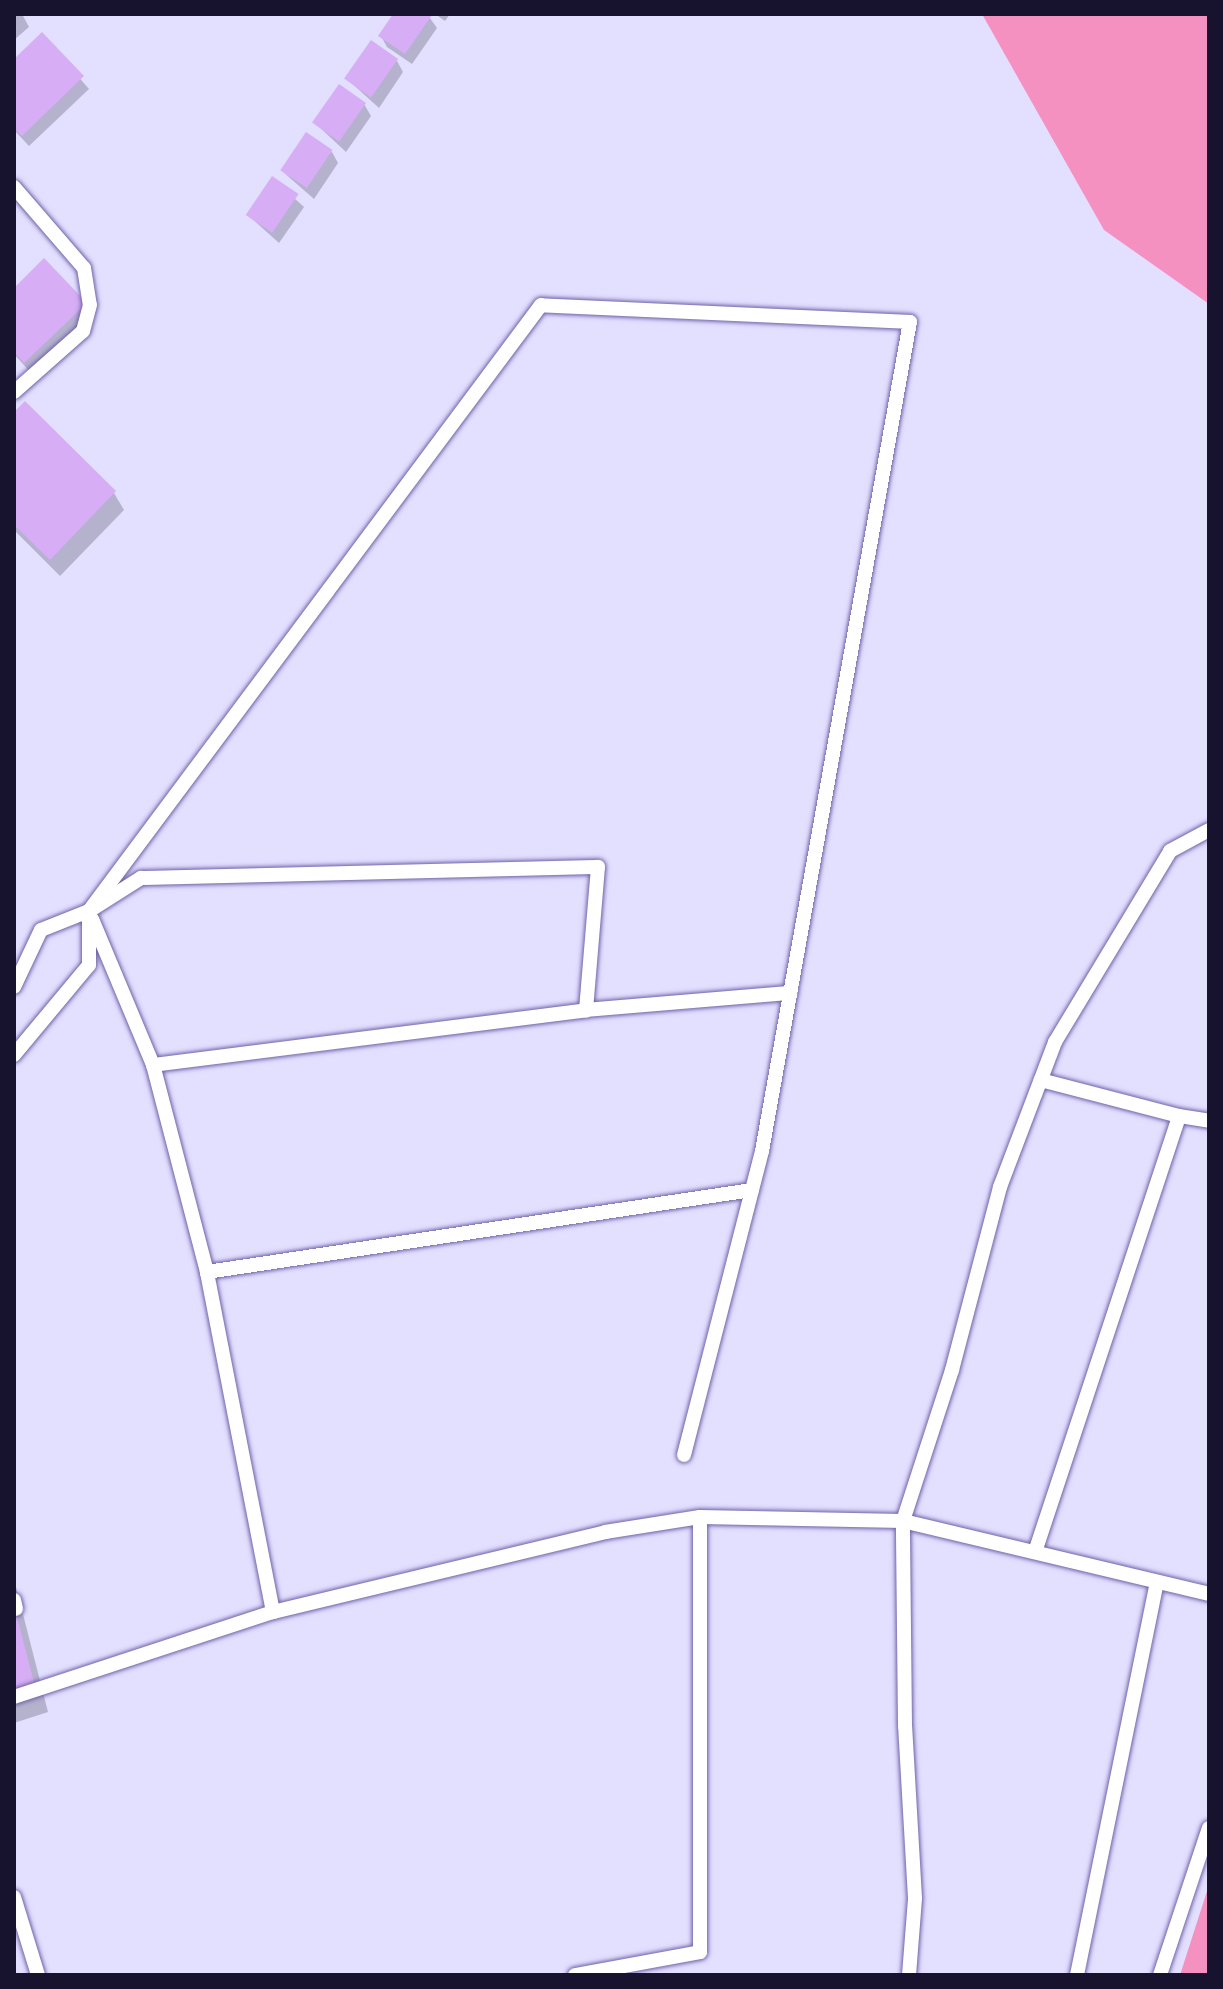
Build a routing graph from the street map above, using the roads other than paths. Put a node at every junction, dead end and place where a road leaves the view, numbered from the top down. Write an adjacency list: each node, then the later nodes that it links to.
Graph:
1 (14, 187): 2 (lane)
2 (14, 392)
3 (1209, 830): 10 (lane)
4 (89, 911): 5 (lane); 6 (lane); 7 (lane); 8 (lane); 9 (lane)
5 (14, 987)
6 (790, 993): 7 (lane); 13 (lane)
7 (586, 1010): 9 (lane)
8 (14, 1055)
9 (153, 1065): 14 (lane)
10 (1041, 1080): 11 (lane); 17 (lane)
11 (1179, 1116): 12 (lane); 18 (lane)
12 (1209, 1121)
13 (752, 1190): 14 (lane); 15 (lane)
14 (207, 1272): 21 (lane)
15 (684, 1455)
16 (700, 1517): 17 (lane); 21 (lane); 26 (lane)
17 (903, 1521): 18 (lane); 27 (lane)
18 (1035, 1552): 19 (lane)
19 (1157, 1582): 20 (lane); 28 (lane)
20 (1209, 1594)
21 (273, 1612): 22 (lane)
22 (14, 1697)
23 (1209, 1828): 29 (lane)
24 (14, 1897): 25 (lane)
25 (38, 1975)
26 (575, 1975)
27 (909, 1975)
28 (1077, 1975)
29 (1160, 1975)

